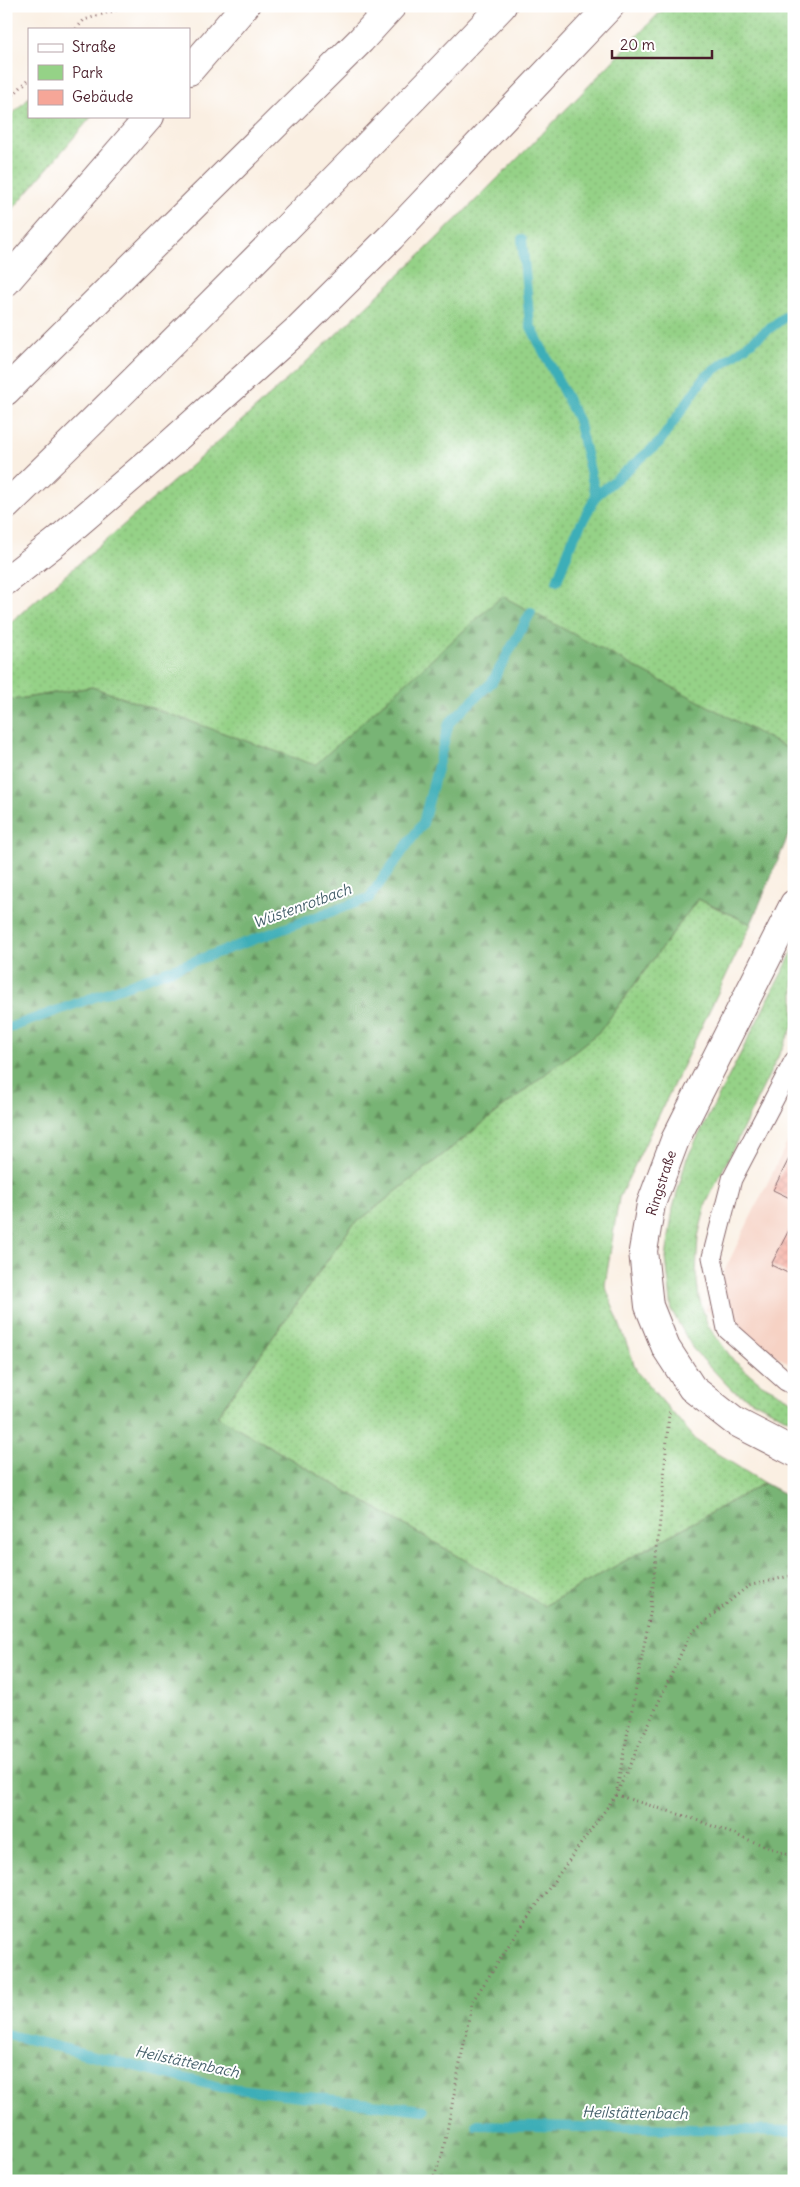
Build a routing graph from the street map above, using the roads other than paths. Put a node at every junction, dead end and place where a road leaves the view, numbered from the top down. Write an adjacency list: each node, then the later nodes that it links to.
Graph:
1 (245, 6): 5 (main road)
2 (392, 6): 8 (main road)
3 (502, 6): 9 (main road)
4 (610, 6): 10 (main road)
5 (190, 70)
6 (148, 118): 7 (main road)
7 (6, 282)
8 (6, 391)
9 (6, 506)
10 (6, 581)
11 (794, 904): 14 (main road, Ringstraße)
12 (794, 1061): 13 (lane)
13 (794, 1385)
14 (794, 1452)

